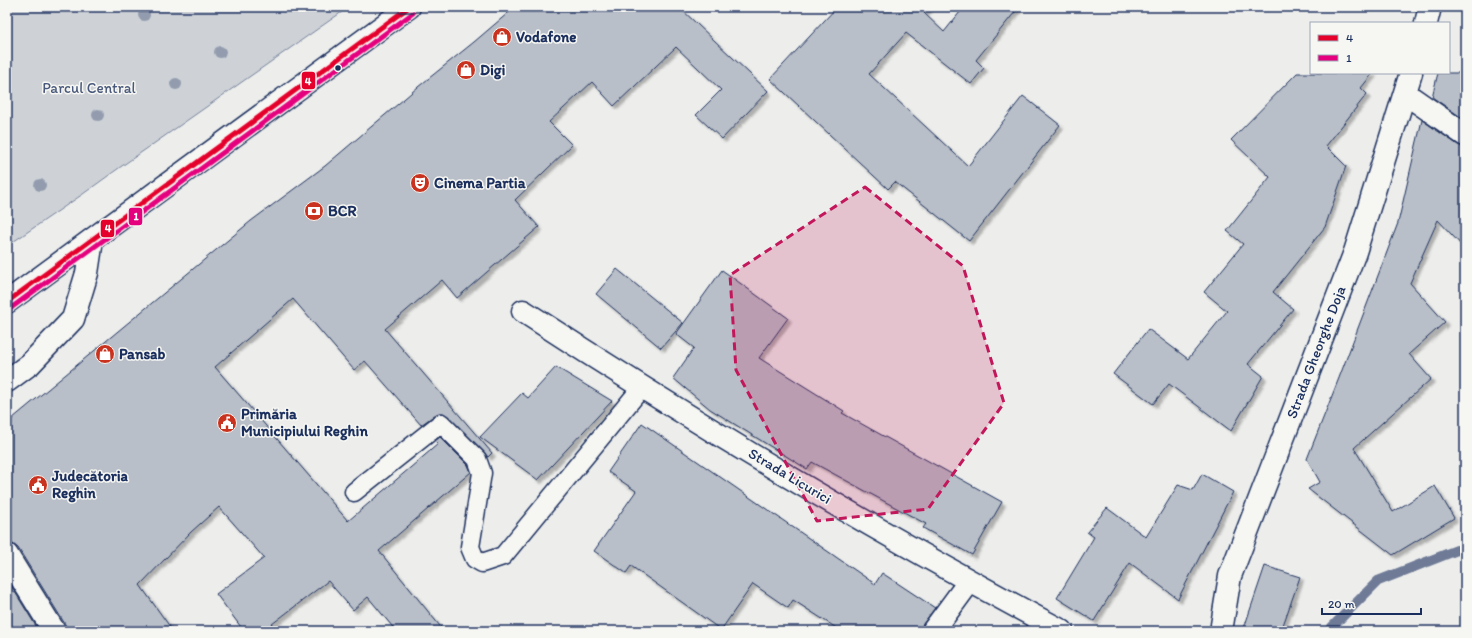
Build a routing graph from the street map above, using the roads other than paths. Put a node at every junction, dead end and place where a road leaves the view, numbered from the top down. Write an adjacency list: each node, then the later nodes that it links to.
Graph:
1 (409, 7): 7 (main road)
2 (1430, 7): 3 (main road)
3 (1426, 22)
4 (1411, 74): 5 (main road, Strada Gheorghe Doja)
5 (1406, 94): 6 (main road); 18 (main road, Strada Gheorghe Doja)
6 (1465, 135)
7 (92, 240): 8 (main road); 10 (main road)
8 (7, 302)
9 (523, 311): 11 (main road, Strada Licurici)
10 (7, 381)
11 (643, 386): 12 (lane); 14 (main road, Strada Licurici)
12 (354, 492)
13 (7, 556): 15 (main road)
14 (970, 582): 16 (main road); 17 (main road, Strada Licurici)
15 (54, 631)
16 (933, 631)
17 (1062, 631)
18 (1222, 631)

